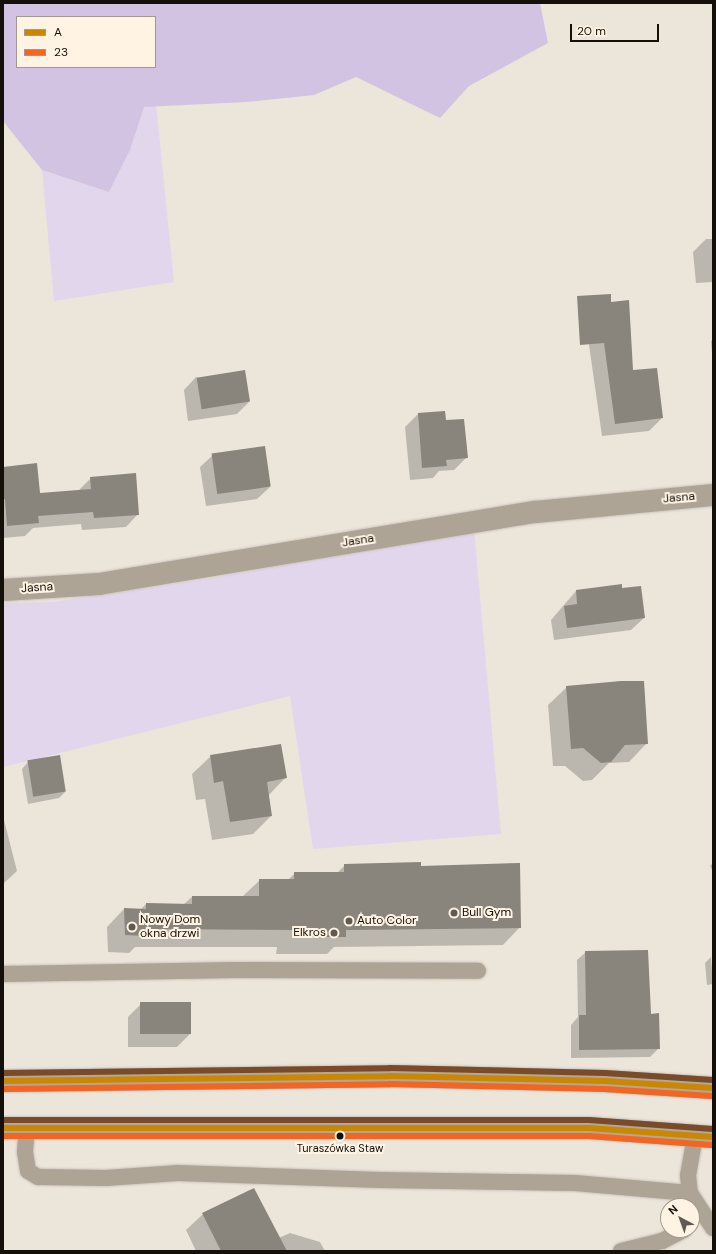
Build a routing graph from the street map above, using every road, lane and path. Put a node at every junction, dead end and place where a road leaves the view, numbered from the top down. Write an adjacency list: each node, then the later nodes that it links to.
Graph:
1 (713, 495): 2 (street, Jasna)
2 (3, 590)
3 (478, 971): 4 (lane)
4 (3, 974)
5 (3, 1081): 6 (main road)
6 (713, 1088)
7 (3, 1128): 8 (main road)
8 (27, 1128): 9 (main road); 10 (lane)
9 (704, 1136): 10 (lane)
10 (693, 1198)
11 (700, 1208): 12 (lane)
12 (713, 1228)
13 (668, 1238): 14 (lane)
14 (621, 1251)

